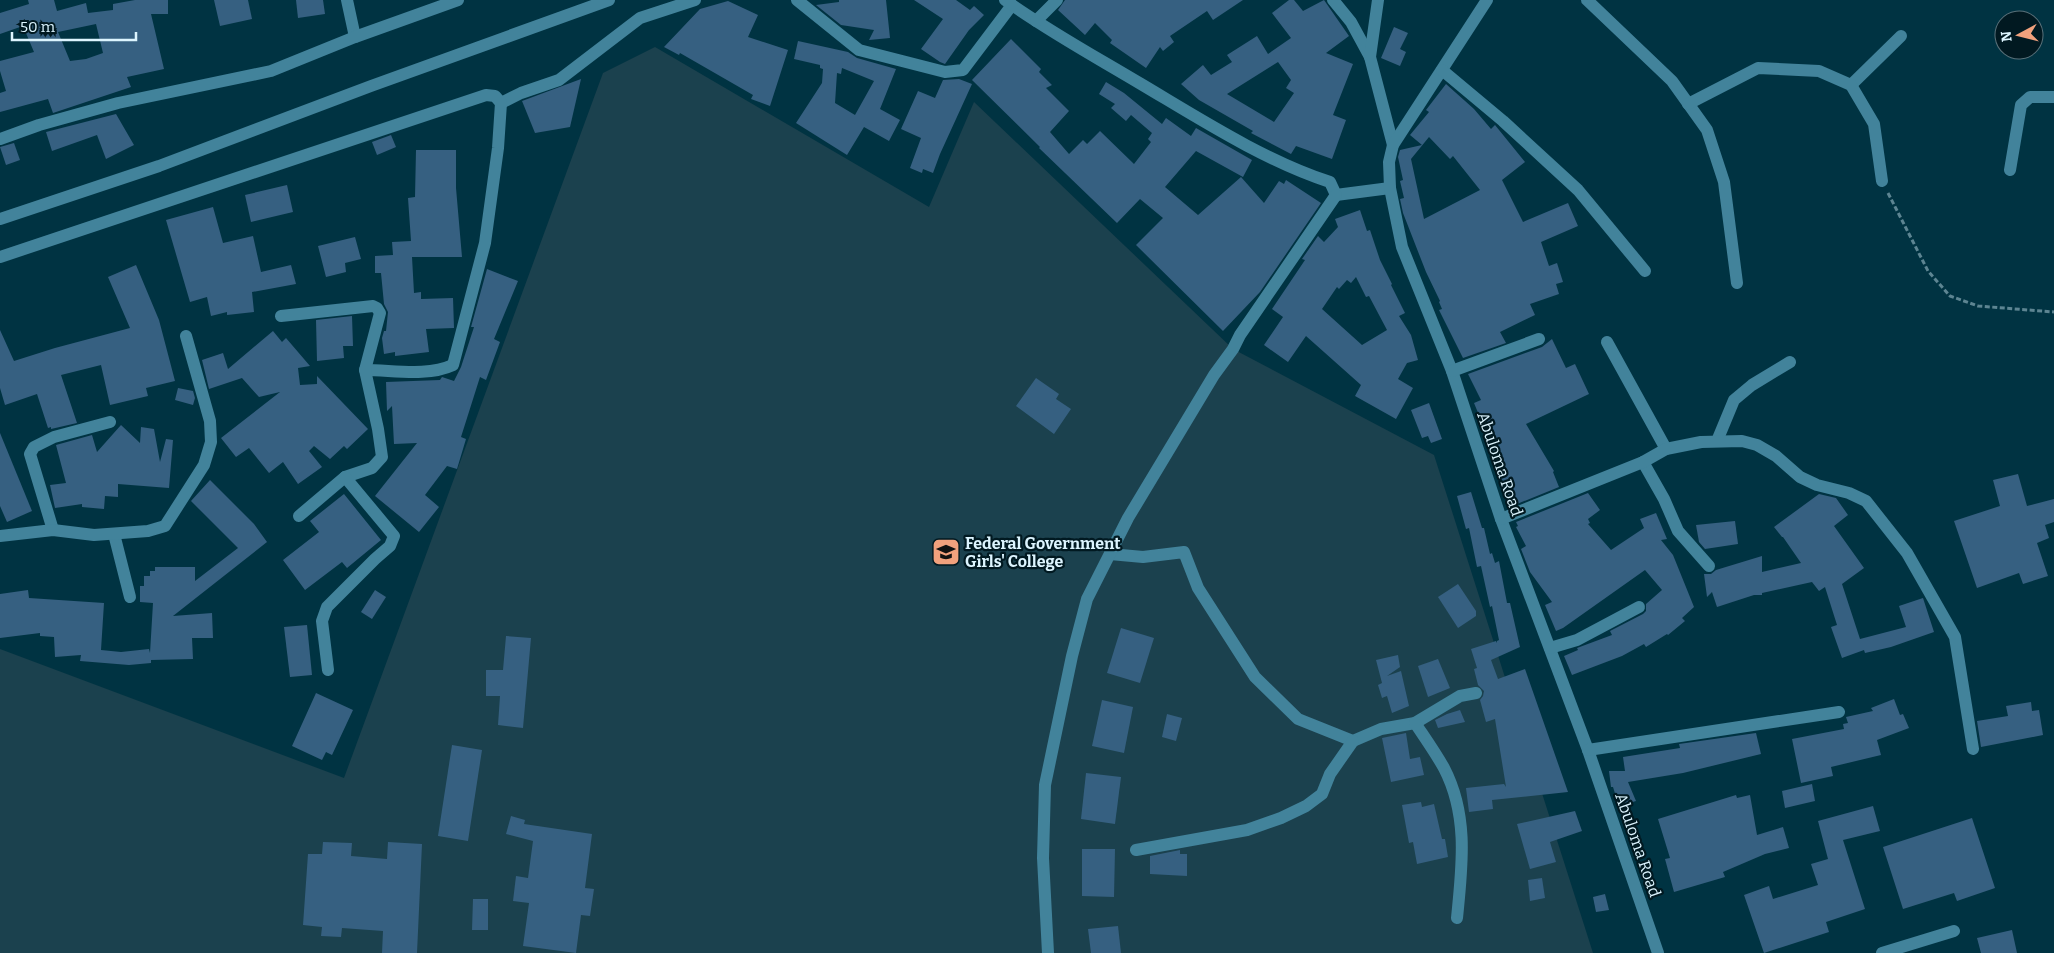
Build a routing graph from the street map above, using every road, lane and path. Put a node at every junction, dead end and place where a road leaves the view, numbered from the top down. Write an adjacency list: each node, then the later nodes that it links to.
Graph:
1 (347, 0): 14 (street)
2 (458, 0): 14 (street)
3 (608, 0): 27 (street)
4 (695, 0): 19 (street)
5 (797, 0): 11 (street)
6 (1057, 0): 12 (street)
7 (1333, 0): 15 (street)
8 (1378, 0): 15 (street)
9 (1487, 0): 16 (street, Abuloma Road)
10 (1587, 0): 20 (street)
11 (1009, 2): 12 (street)
12 (1036, 21): 26 (street)
13 (1901, 36): 17 (street)
14 (355, 37): 21 (street)
15 (1370, 57): 22 (street)
16 (1442, 70): 22 (street, Abuloma Road); 29 (street)
17 (1851, 85): 20 (street); 24 (street)
18 (2054, 97): 23 (street)
19 (501, 104): 28 (street); 37 (street)
20 (1688, 104): 30 (street)
21 (0, 139)
22 (1393, 145): 25 (street, Abuloma Road)
23 (2010, 170)
24 (1882, 182): 31 (path)
25 (1390, 188): 26 (street); 38 (street, Abuloma Road)
26 (1336, 195): 49 (street)
27 (0, 219)
28 (0, 257)
29 (1645, 271)
30 (1737, 282)
31 (2054, 312)
32 (281, 316): 37 (street)
33 (186, 336): 47 (street)
34 (1539, 339): 38 (street)
35 (1607, 342): 41 (street)
36 (1790, 362): 40 (street)
37 (365, 370): 43 (street)
38 (1452, 371): 45 (street, Abuloma Road)
39 (110, 422): 46 (street)
40 (1718, 441): 41 (street); 59 (street)
41 (1666, 449): 42 (street)
42 (1642, 462): 45 (street); 50 (street)
43 (345, 477): 44 (street); 54 (street)
44 (299, 516)
45 (1501, 519): 53 (street, Abuloma Road)
46 (53, 530): 47 (street); 48 (street)
47 (114, 534): 51 (street)
48 (0, 536)
49 (1110, 554): 58 (street); 64 (street)
50 (1709, 566)
51 (130, 597)
52 (1639, 606): 53 (street)
53 (1550, 648): 60 (street, Abuloma Road)
54 (328, 670)
55 (1476, 693): 57 (street)
56 (1840, 712): 60 (street)
57 (1415, 723): 58 (street); 62 (street)
58 (1353, 742): 61 (street)
59 (1973, 749)
60 (1588, 750): 65 (street, Abuloma Road)
61 (1136, 850)
62 (1457, 918)
63 (1954, 931): 66 (street)
64 (1048, 953)
65 (1658, 953)
66 (1882, 953)

